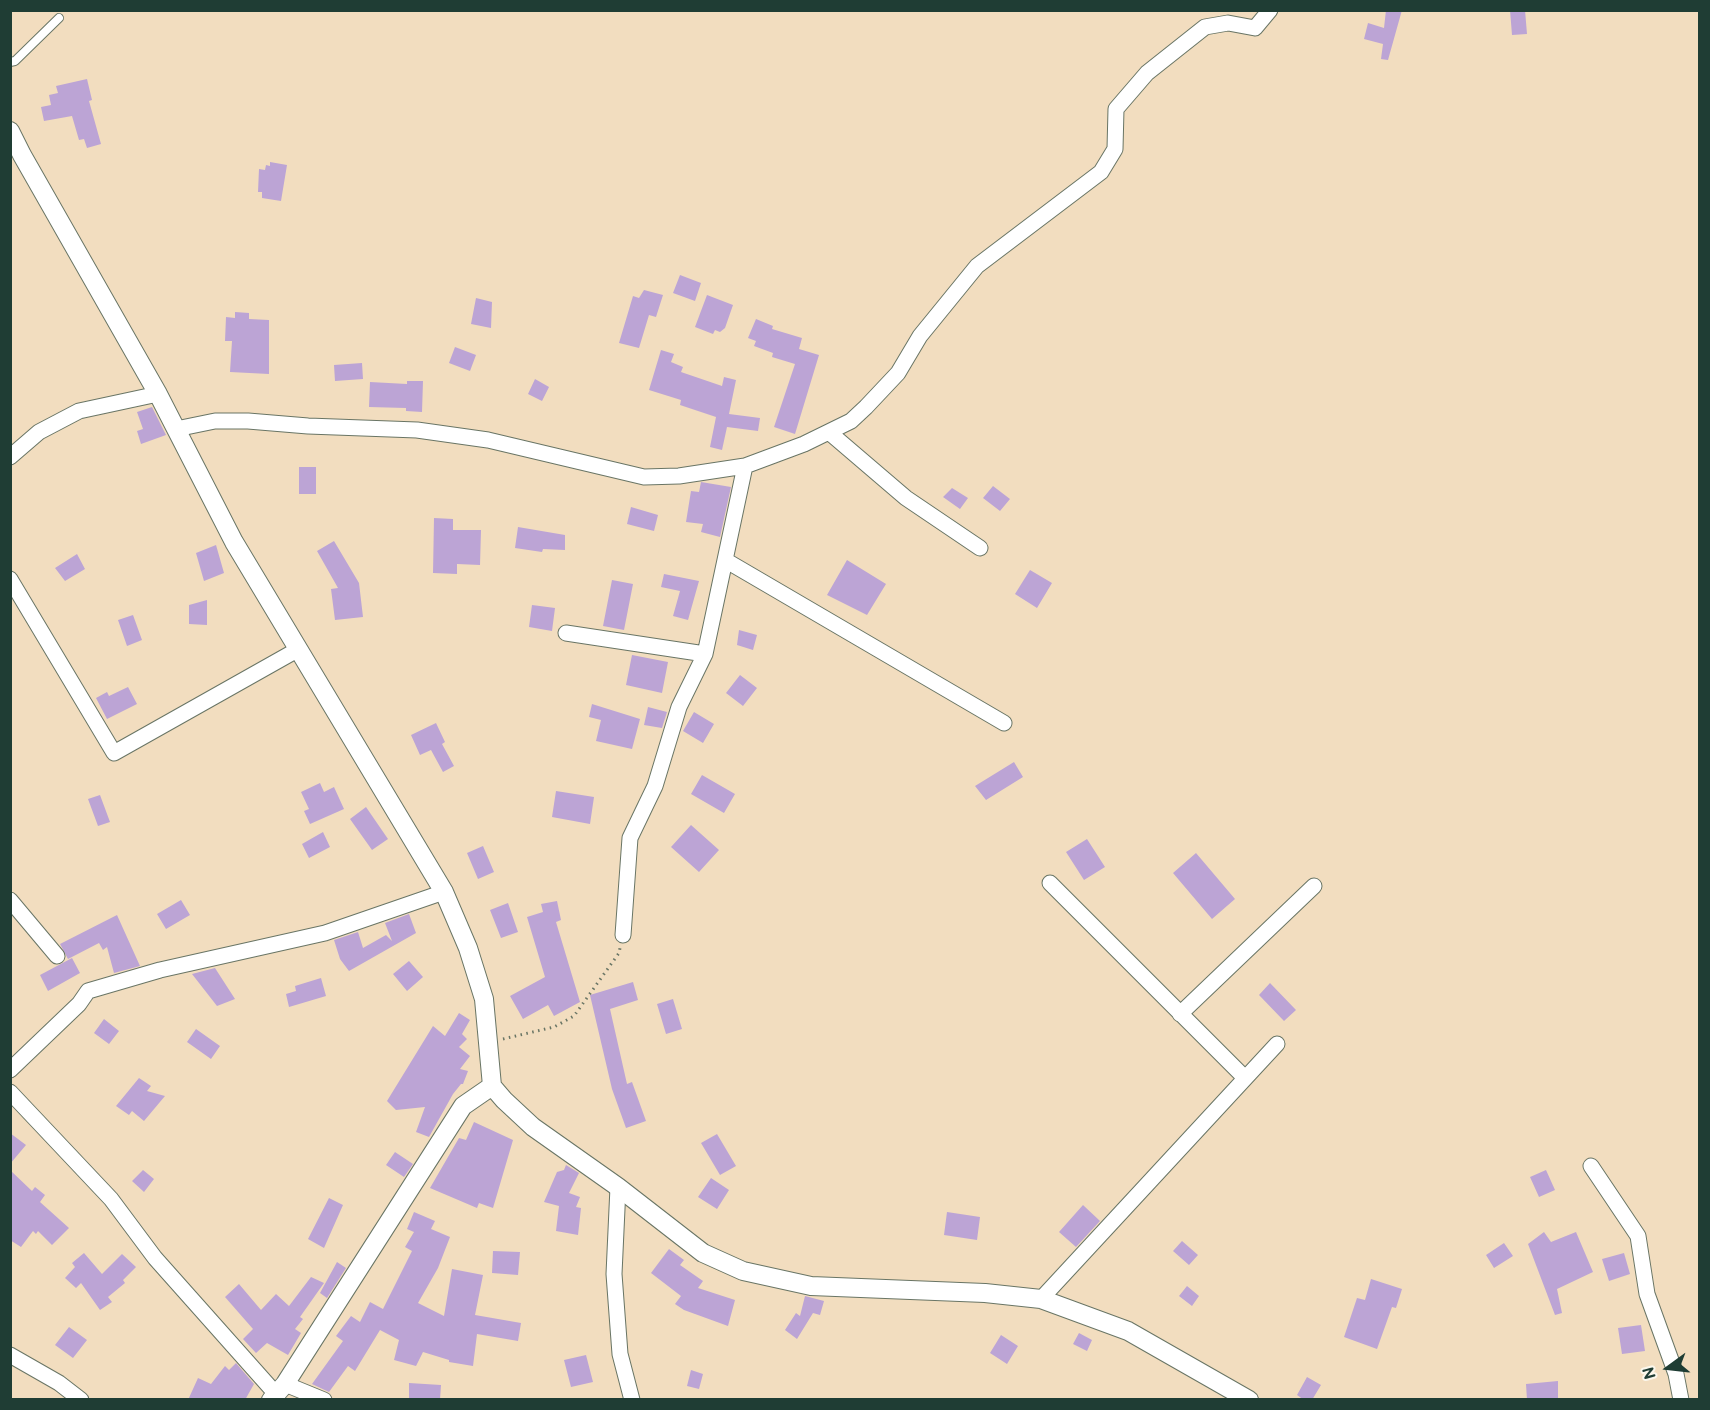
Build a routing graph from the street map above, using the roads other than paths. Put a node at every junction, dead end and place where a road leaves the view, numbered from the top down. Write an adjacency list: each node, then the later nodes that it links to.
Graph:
1 (1270, 10): 7 (street)
2 (59, 18): 3 (lane)
3 (10, 63)
4 (10, 131): 5 (street)
5 (158, 394): 6 (street); 8 (street)
6 (176, 429): 9 (street); 14 (street)
7 (830, 433): 9 (street); 10 (street)
8 (10, 457)
9 (745, 466): 11 (street)
10 (980, 548)
11 (725, 560): 15 (street); 16 (street)
12 (10, 579): 14 (street)
13 (566, 633): 15 (street)
14 (297, 650): 19 (street)
15 (705, 654): 21 (street)
16 (1004, 723)
17 (1050, 883): 23 (street)
18 (1314, 886): 23 (street)
19 (444, 892): 25 (street); 27 (street)
20 (10, 900): 22 (street)
21 (623, 935)
22 (57, 956)
23 (1180, 1014): 26 (street)
24 (1277, 1044): 26 (street)
25 (10, 1070)
26 (1244, 1077): 31 (street)
27 (492, 1086): 30 (street); 33 (street)
28 (10, 1092): 33 (street)
29 (1591, 1166): 38 (street)
30 (618, 1187): 31 (street); 36 (street)
31 (1041, 1299): 37 (street)
32 (10, 1355): 34 (street)
33 (278, 1393): 35 (street)
34 (81, 1400)
35 (324, 1400)
36 (632, 1400)
37 (1249, 1400)
38 (1681, 1400)

